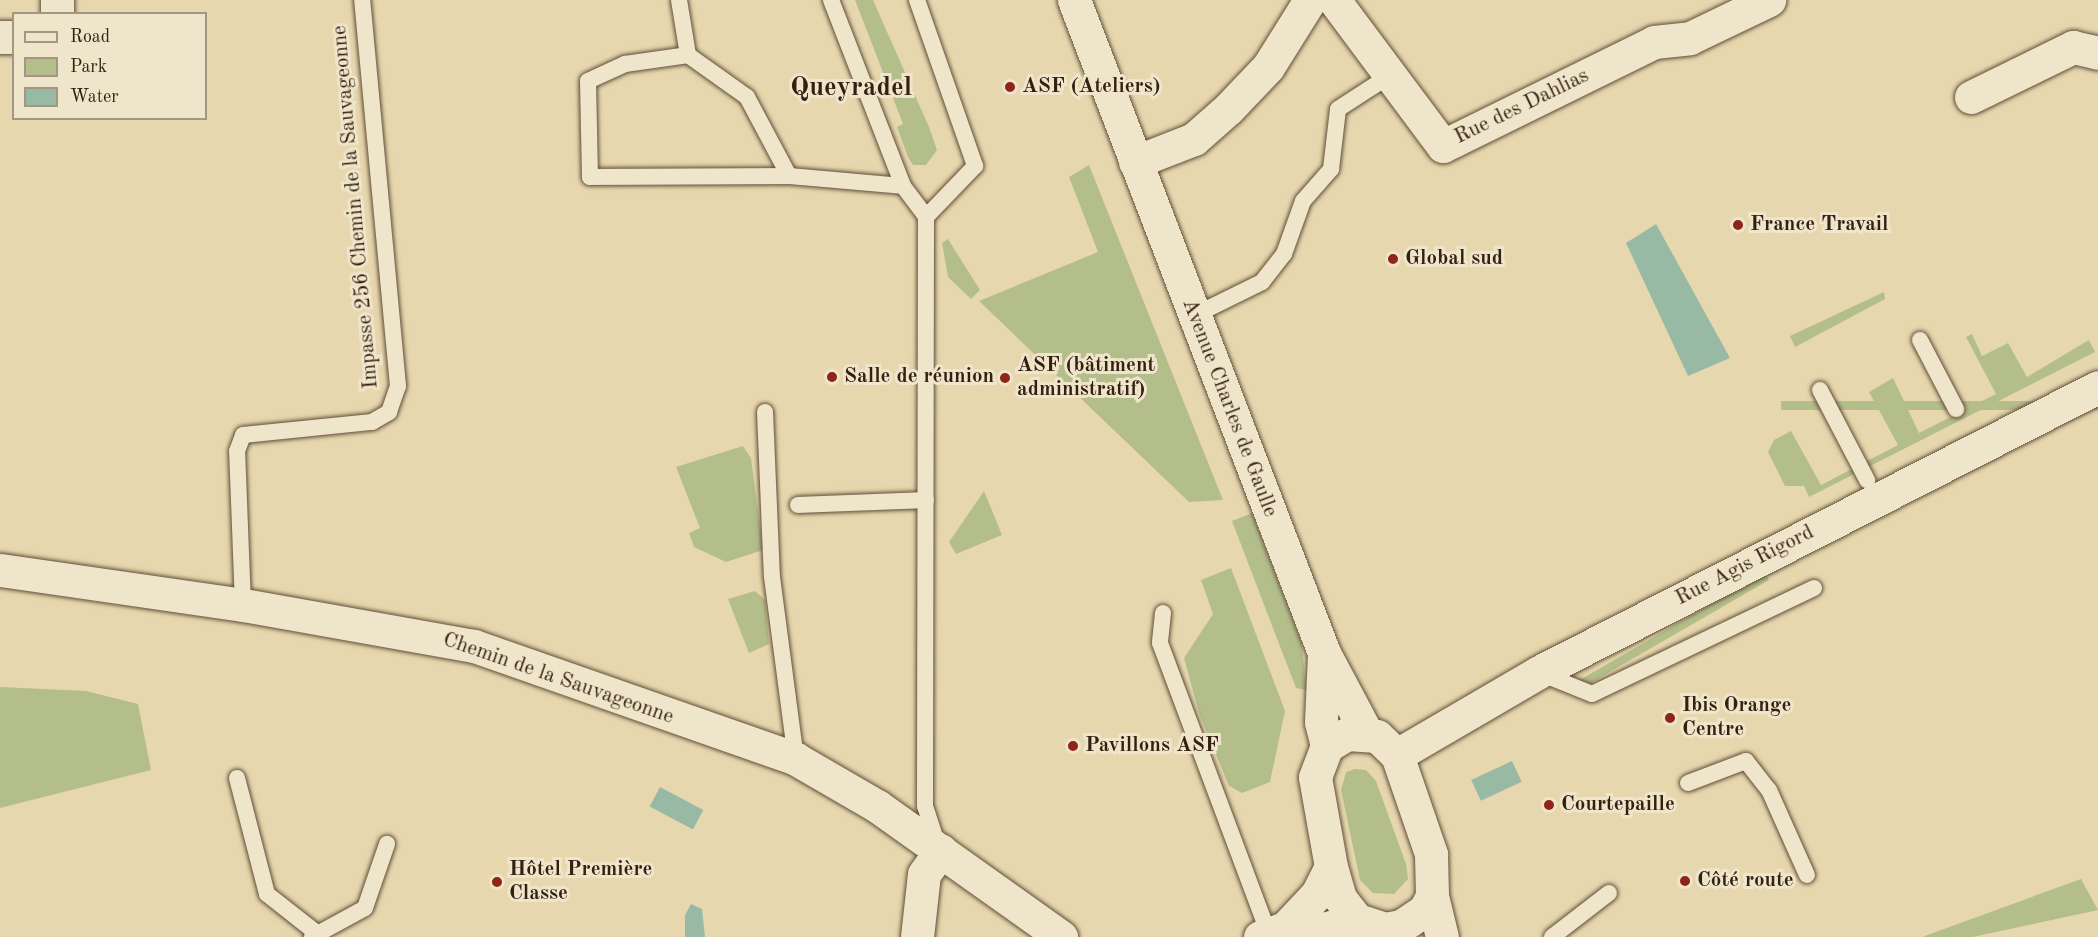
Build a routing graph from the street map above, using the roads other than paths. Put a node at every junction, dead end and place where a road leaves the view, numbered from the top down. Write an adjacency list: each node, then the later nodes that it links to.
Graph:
1 (362, 0): 28 (lane, Impasse 256 Chemin de la Sauvageonne)
2 (679, 0): 10 (lane)
3 (831, 0): 15 (lane)
4 (917, 0): 16 (lane)
5 (1074, 0): 13 (street, Avenue Charles de Gaulle)
6 (1310, 0): 13 (street)
7 (1334, 0): 11 (street, Rue des Dahlias)
8 (1769, 0): 11 (street, Rue des Dahlias)
9 (2098, 53): 12 (street)
10 (688, 55): 14 (lane); 14 (lane)
11 (1392, 74): 17 (lane)
12 (1971, 96)
13 (1135, 162): 17 (street, Avenue Charles de Gaulle)
14 (789, 176): 15 (lane)
15 (903, 186): 16 (lane)
16 (926, 217): 24 (lane)
17 (1193, 315): 30 (street, Avenue Charles de Gaulle)
18 (1920, 339): 21 (lane)
19 (2098, 387): 31 (street, Rue Agis Rigord)
20 (1820, 390): 23 (lane)
21 (1956, 409)
22 (765, 412): 35 (lane)
23 (1867, 480)
24 (926, 500): 25 (lane); 39 (lane)
25 (798, 505)
26 (0, 570): 28 (street, Chemin de la Sauvageonne)
27 (1814, 588): 31 (lane)
28 (243, 605): 35 (street, Chemin de la Sauvageonne)
29 (1163, 613): 46 (lane)
30 (1324, 653): 32 (street, Avenue Charles de Gaulle); 33 (street, Avenue Charles de Gaulle)
31 (1539, 672): 34 (street, Rue Agis Rigord)
32 (1367, 734): 33 (street); 34 (street, Avenue Charles de Gaulle)
33 (1327, 746): 40 (street)
34 (1397, 754): 43 (street)
35 (796, 759): 39 (street, Chemin de la Sauvageonne)
36 (237, 778): 45 (lane)
37 (1688, 783): 41 (lane)
38 (387, 844): 45 (lane)
39 (941, 851): 47 (street); 48 (street, Chemin de la Sauvageonne)
40 (1331, 867): 44 (street); 46 (street)
41 (1807, 875)
42 (1609, 893): 50 (lane)
43 (1432, 896): 44 (street); 49 (street)
44 (1380, 929): 46 (street)
45 (313, 934)
46 (1271, 934)
47 (917, 937)
48 (1061, 937)
49 (1442, 937)
50 (1552, 937)

